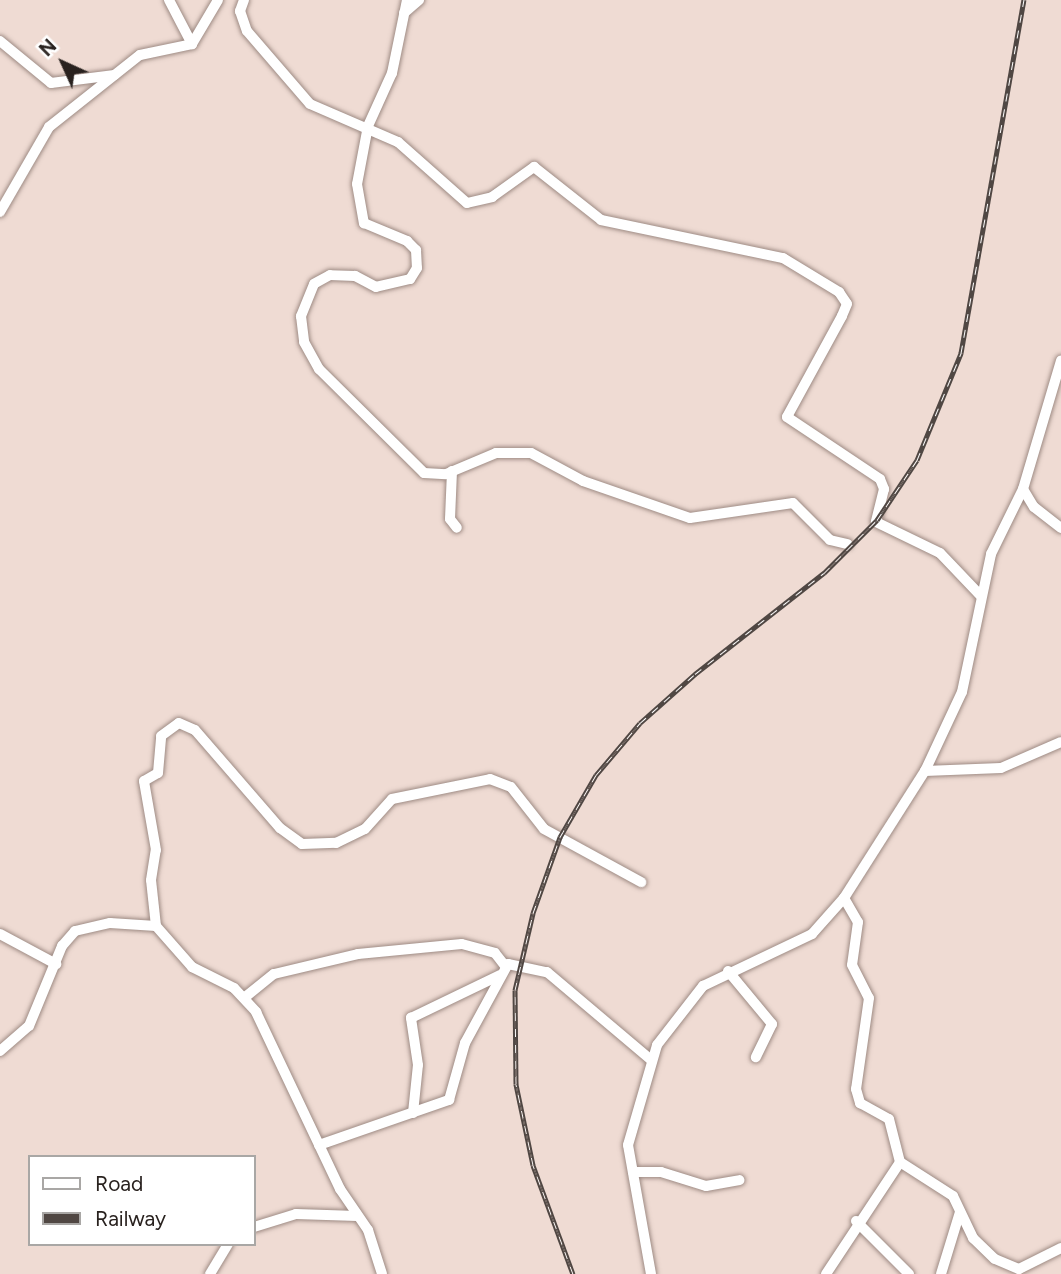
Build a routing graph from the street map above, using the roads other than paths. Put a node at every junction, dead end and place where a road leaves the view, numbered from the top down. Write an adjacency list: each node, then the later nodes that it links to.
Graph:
1 (169, 0): 8 (street)
2 (218, 0): 8 (street)
3 (244, 0): 10 (street)
4 (407, 0): 6 (street)
5 (419, 0): 6 (street)
6 (402, 14): 10 (street)
7 (0, 41): 9 (street)
8 (192, 44): 9 (street)
9 (118, 74): 11 (street)
10 (368, 126): 13 (street); 19 (street)
11 (0, 212)
12 (1061, 361): 14 (street)
13 (452, 471): 16 (street); 18 (street)
14 (1023, 489): 15 (street); 19 (street)
15 (1056, 521): 17 (street)
16 (457, 528)
17 (1061, 528)
18 (848, 544)
19 (980, 595): 21 (street)
20 (1061, 742): 21 (street)
21 (925, 771): 23 (street)
22 (641, 882): 24 (street)
23 (844, 898): 28 (street); 35 (street)
24 (156, 926): 26 (street); 29 (street)
25 (0, 934): 26 (street)
26 (56, 964): 30 (street)
27 (502, 970): 29 (street); 32 (street); 33 (street); 33 (street)
28 (728, 971): 31 (street); 32 (street)
29 (244, 998): 34 (street)
30 (0, 1051)
31 (756, 1057)
32 (651, 1060): 36 (street)
33 (413, 1114): 34 (street)
34 (319, 1145): 39 (street)
35 (900, 1162): 38 (street); 40 (street)
36 (634, 1172): 37 (street); 46 (street)
37 (739, 1180)
38 (960, 1212): 43 (street); 49 (street)
39 (357, 1216): 41 (street); 45 (street)
40 (856, 1221): 47 (street); 48 (street)
41 (256, 1226)
42 (227, 1246): 44 (street)
43 (1061, 1248)
44 (210, 1274)
45 (382, 1274)
46 (651, 1274)
47 (826, 1274)
48 (909, 1274)
49 (941, 1274)

